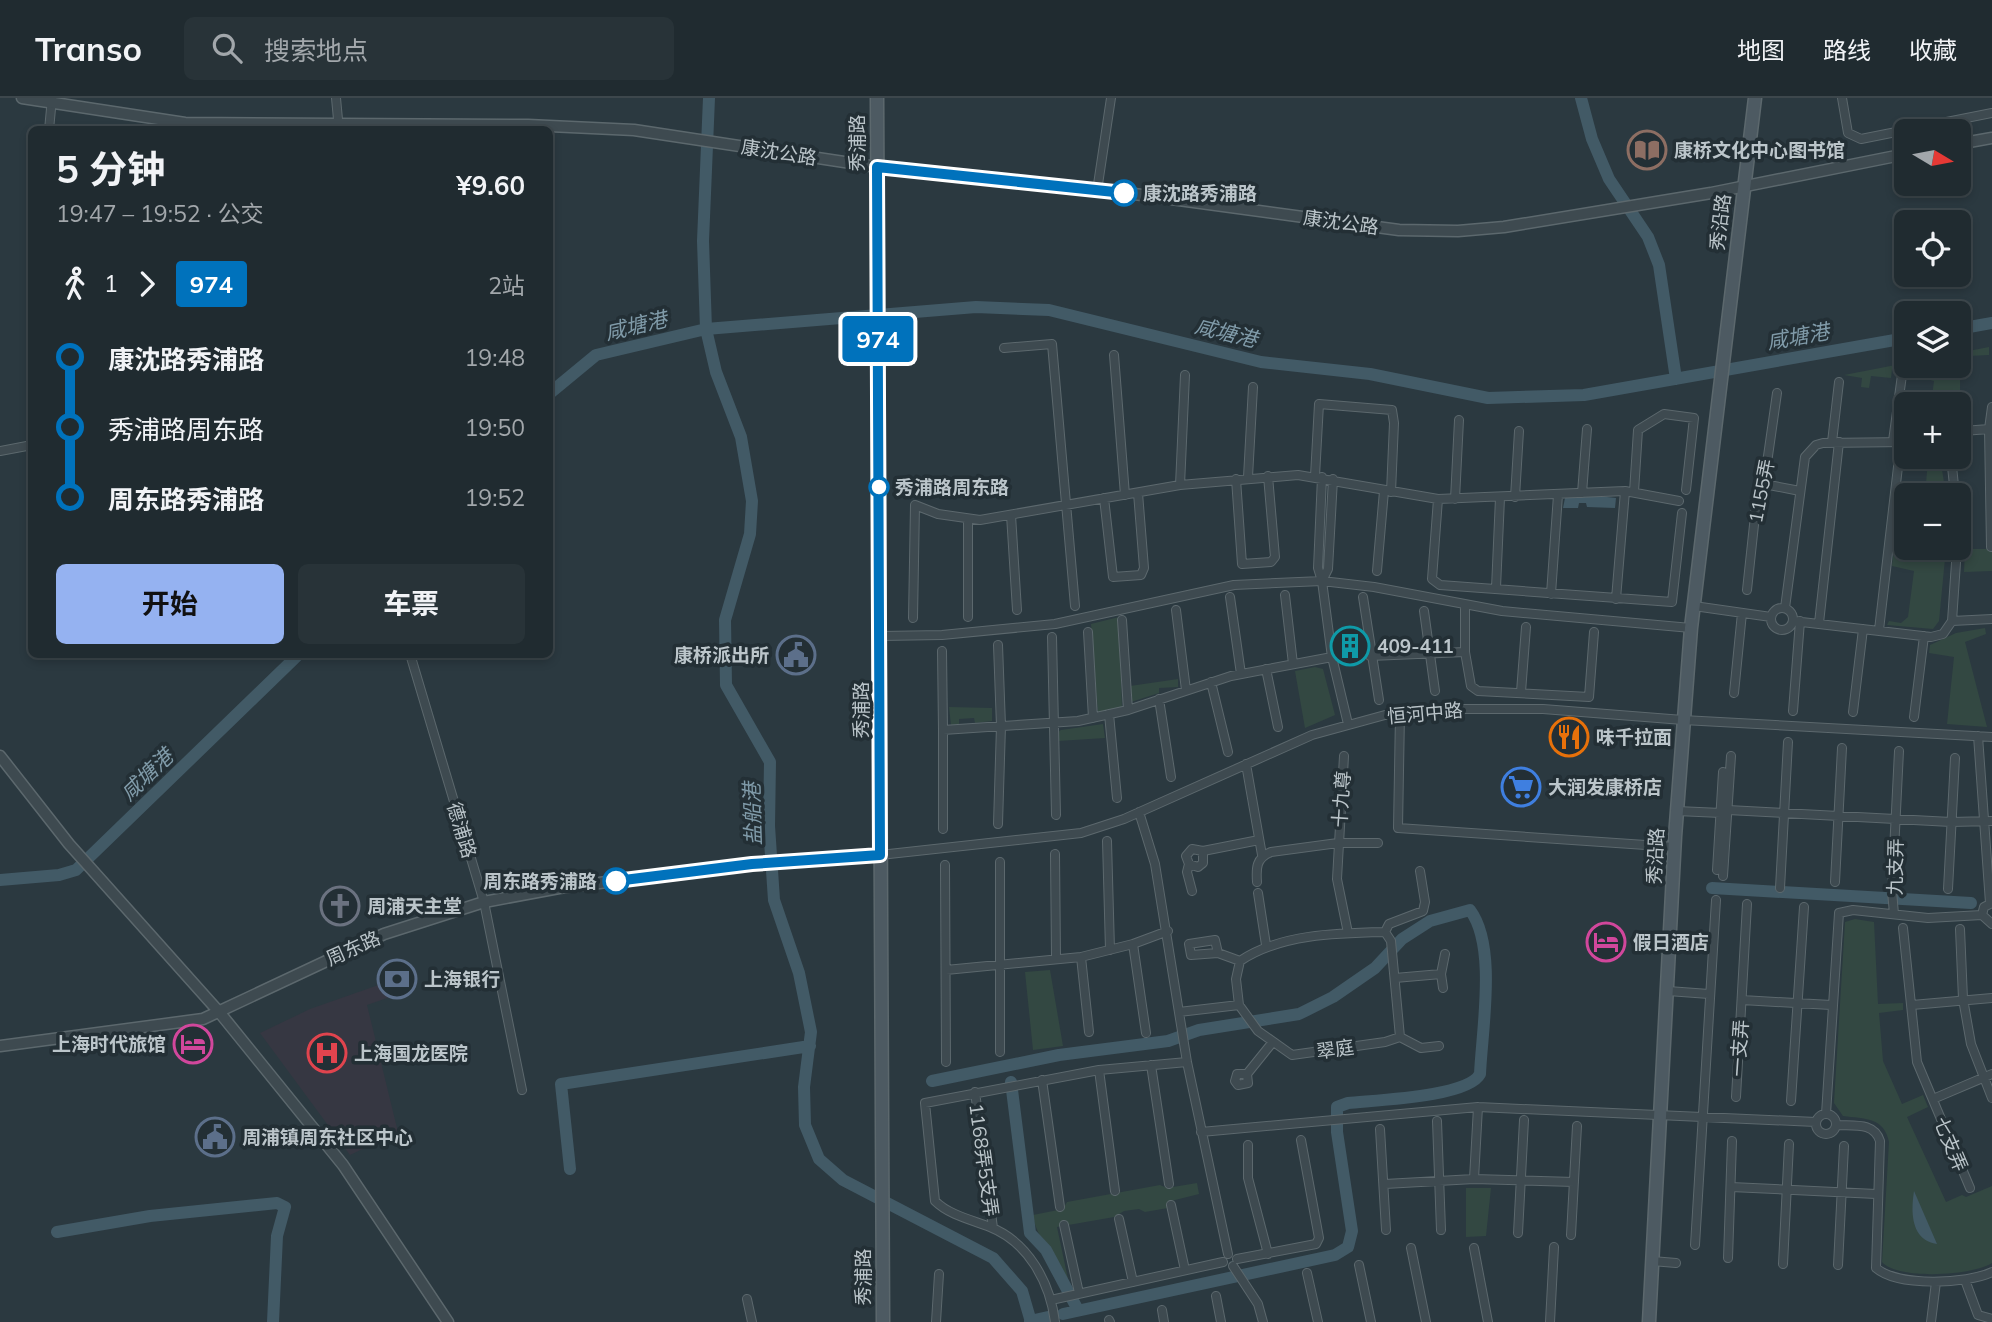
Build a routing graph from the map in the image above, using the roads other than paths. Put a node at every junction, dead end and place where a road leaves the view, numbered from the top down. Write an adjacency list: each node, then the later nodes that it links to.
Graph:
1 (22, 98): 7 (street, 康沈公路)
2 (336, 98): 12 (street)
3 (877, 98): 18 (main road, 秀浦路)
4 (1111, 98): 20 (street)
5 (1755, 98): 19 (main road, 秀沿路)
6 (1842, 98): 14 (street)
7 (52, 101): 10 (street); 11 (street, 康沈公路)
8 (1992, 113): 9 (street)
9 (1965, 119)
10 (49, 126)
11 (300, 126)
12 (339, 126)
13 (553, 128): 18 (street, 康沈公路)
14 (1894, 133)
15 (1992, 138): 16 (street)
16 (1971, 142)
17 (1894, 156): 19 (street, 康沈公路)
18 (877, 167): 20 (street, 康沈公路); 96 (main road, 秀浦路)
19 (1744, 187): 20 (street, 康沈公路); 76 (main road, 秀沿路)
20 (1097, 191)
21 (1004, 348): 59 (street)
22 (1114, 355): 51 (street)
23 (1185, 374): 44 (street)
24 (1839, 382): 34 (street)
25 (1253, 387): 40 (street)
26 (1777, 393): 43 (street, 1155弄)
27 (1992, 407): 30 (street)
28 (1459, 420): 57 (street)
29 (1587, 429): 50 (street)
30 (1989, 429): 31 (street); 63 (street)
31 (1971, 430)
32 (1520, 431): 53 (street)
33 (1894, 441): 34 (street)
34 (1835, 442): 46 (street, 1155弄); 89 (street)
35 (28, 446): 36 (street)
36 (0, 451)
37 (1897, 469): 93 (street)
38 (1268, 476): 39 (street); 40 (street); 42 (street)
39 (1318, 476): 41 (street); 47 (street); 66 (street)
40 (1248, 477): 42 (street)
41 (1333, 478): 47 (street); 66 (street)
42 (1236, 479): 44 (street)
43 (1764, 484): 46 (street); 68 (street, 1155弄)
44 (1180, 485): 49 (street)
45 (1686, 491): 48 (street)
46 (1800, 491): 77 (street, 1155弄)
47 (1387, 492): 56 (street); 65 (street)
48 (1630, 492): 50 (street); 58 (street); 73 (street)
49 (1138, 493): 51 (street); 54 (street)
50 (1582, 493): 52 (street)
51 (1125, 495): 54 (street)
52 (1558, 495): 53 (street); 69 (street)
53 (1515, 497): 55 (street)
54 (1104, 498): 59 (street)
55 (1500, 498): 57 (street); 67 (street)
56 (1438, 499): 57 (street); 67 (street)
57 (1455, 499)
58 (1679, 501)
59 (1066, 504): 61 (street); 74 (street)
60 (1682, 513): 73 (street)
61 (1011, 515): 62 (street); 78 (street)
62 (968, 520): 82 (street); 84 (street)
63 (1991, 547)
64 (1956, 560): 88 (street)
65 (1377, 571)
66 (1322, 581): 75 (street); 96 (street); 104 (street)
67 (1496, 588): 69 (street)
68 (1746, 590)
69 (1551, 594): 73 (street)
70 (1285, 595): 106 (street)
71 (1230, 597): 108 (street)
72 (1363, 597): 103 (street)
73 (1616, 599)
74 (1075, 606)
75 (1465, 606): 91 (street); 101 (street)
76 (1694, 606): 81 (street); 91 (main road, 秀沿路)
77 (1785, 608): 83 (street); 87 (street)
78 (1017, 610)
79 (1176, 610): 110 (street)
80 (1424, 611): 102 (street)
81 (1742, 613): 83 (street); 113 (street)
82 (968, 617)
83 (1771, 617): 87 (street)
84 (913, 618)
85 (1992, 619): 88 (street)
86 (1122, 620): 116 (street)
87 (1797, 621): 89 (street); 117 (street)
88 (1952, 621): 97 (street)
89 (1819, 623): 92 (street)
90 (1526, 627): 112 (street)
91 (1691, 628): 123 (main road, 秀沿路)
92 (1863, 629): 93 (street); 118 (street)
93 (1879, 630): 97 (street)
94 (1088, 632): 122 (street)
95 (1594, 632): 112 (street)
96 (881, 636): 161 (main road, 秀浦路)
97 (1924, 636): 121 (street)
98 (1052, 637): 124 (street)
99 (998, 645): 126 (street)
100 (942, 651): 128 (street)
101 (1465, 652): 102 (street); 112 (street)
102 (1430, 653): 103 (street); 111 (street)
103 (1370, 656): 115 (street)
104 (1332, 657): 106 (street); 125 (street)
105 (411, 658): 175 (street, 德浦路)
106 (1293, 664): 107 (street)
107 (1266, 669): 108 (street); 127 (street)
108 (1241, 674): 109 (street)
109 (1211, 682): 110 (street); 134 (street)
110 (1186, 690): 114 (street)
111 (1435, 691)
112 (1521, 692)
113 (1734, 693)
114 (1159, 699): 116 (street); 141 (street)
115 (1379, 700)
116 (1128, 710): 119 (street)
117 (1793, 711)
118 (1853, 712)
119 (1109, 714): 122 (street); 142 (street)
120 (1400, 714): 123 (street, 恒河中路); 125 (street, 恒河中路); 158 (street)
121 (1914, 717)
122 (1093, 718): 124 (street)
123 (1683, 720): 129 (street, 恒河中路); 143 (main road, 秀沿路)
124 (1056, 724): 126 (street); 147 (street)
125 (1348, 724): 139 (street, 恒河中路)
126 (1001, 726): 128 (street); 152 (street)
127 (1278, 727)
128 (943, 730): 153 (street)
129 (1978, 736): 130 (street, 恒河中路); 150 (street)
130 (1992, 737)
131 (1788, 742): 146 (street)
132 (1842, 748): 148 (street)
133 (1899, 751): 149 (street, 九支弄)
134 (1228, 752)
135 (1344, 755): 156 (street, 十九尊)
136 (0, 756): 210 (street)
137 (1731, 757): 144 (street)
138 (1955, 758): 151 (street)
139 (1246, 764): 145 (street, 恒河中路); 154 (street)
140 (1723, 772): 144 (street)
141 (1171, 777)
142 (1117, 798)
143 (1677, 811): 144 (street, 九支弄); 158 (main road, 秀沿路)
144 (1724, 812): 146 (street, 九支弄); 167 (street)
145 (1139, 813): 161 (street, 恒河中路); 184 (street)
146 (1784, 813): 148 (street, 九支弄); 170 (street)
147 (1056, 815)
148 (1839, 816): 149 (street, 九支弄); 169 (street)
149 (1896, 820): 151 (street, 九支弄); 179 (street, 九支弄)
150 (1987, 821): 151 (street, 九支弄); 176 (street)
151 (1951, 822): 171 (street)
152 (999, 824)
153 (943, 829)
154 (1259, 840): 159 (street); 162 (street)
155 (1107, 841): 189 (street)
156 (1338, 843): 157 (street, 十九尊); 162 (street, 十九尊); 186 (street, 十九尊)
157 (1378, 843)
158 (1675, 847): 200 (main road, 秀沿路)
159 (1203, 852): 164 (street); 164 (street)
160 (1055, 854): 193 (street)
161 (880, 855): 175 (street, 周东路); 296 (main road, 秀浦路)
162 (1262, 855): 168 (street)
163 (1000, 862): 195 (street)
164 (1189, 864): 172 (street)
165 (945, 865): 196 (street)
166 (1420, 871): 185 (street)
167 (1720, 873)
168 (1256, 882)
169 (1835, 882)
170 (1780, 888)
171 (1948, 889)
172 (1192, 891)
173 (1258, 893): 188 (street)
174 (1716, 900): 201 (street)
175 (484, 902): 210 (street, 周东路); 225 (street, 德浦路)
176 (1991, 903): 180 (street)
177 (1747, 904): 204 (street, 一支弄)
178 (1804, 907): 205 (street)
179 (1894, 914): 180 (street); 207 (street)
180 (1982, 915): 181 (street)
181 (1992, 924)
182 (1903, 928): 208 (street, 七支弄)
183 (1960, 929): 203 (street)
184 (1168, 931): 187 (street); 209 (street)
185 (1385, 932): 186 (street); 198 (street)
186 (1348, 933): 188 (street)
187 (1133, 944): 189 (street); 212 (street)
188 (1266, 945): 194 (street)
189 (1110, 950): 192 (street)
190 (1218, 953): 194 (street)
191 (1445, 954): 197 (street)
192 (1081, 957): 193 (street); 211 (street)
193 (1056, 958): 195 (street)
194 (1240, 961): 206 (street, 翠庭)
195 (1001, 962): 196 (street); 217 (street)
196 (946, 970): 218 (street)
197 (1441, 974): 198 (street); 199 (street)
198 (1395, 978): 213 (street)
199 (1443, 988)
200 (1668, 991): 201 (street); 233 (main road, 秀沿路)
201 (1709, 994): 234 (street)
202 (1992, 998): 203 (street)
203 (1963, 999): 208 (street); 223 (street)
204 (1742, 1000): 205 (street, 一支弄); 227 (street, 一支弄)
205 (1796, 1004): 207 (street, 一支弄); 230 (street)
206 (1238, 1005): 209 (street); 214 (street, 翠庭)
207 (1831, 1005): 232 (street)
208 (1912, 1005): 229 (street, 七支弄)
209 (1179, 1012): 219 (street)
210 (220, 1013): 215 (street, 周东路); 294 (street)
211 (1089, 1032)
212 (1146, 1032)
213 (1400, 1037): 214 (street, 翠庭); 216 (street, 翠庭)
214 (1272, 1043): 222 (street)
215 (0, 1046)
216 (1438, 1046)
217 (1000, 1052)
218 (946, 1062)
219 (1187, 1062): 220 (street, 1168弄5支弄); 241 (street)
220 (1151, 1065): 221 (street, 1168弄5支弄); 251 (street)
221 (1099, 1070): 224 (street, 1168弄5支弄); 256 (street)
222 (1247, 1074)
223 (1988, 1075): 228 (street); 229 (street, 七支弄)
224 (1042, 1080): 226 (street, 1168弄5支弄); 260 (street)
225 (522, 1090)
226 (975, 1093): 263 (street, 1168弄5支弄); 263 (street, 1168弄5支弄)
227 (1736, 1097)
228 (1992, 1097)
229 (1933, 1099): 254 (street, 七支弄)
230 (1791, 1101)
231 (1478, 1107): 233 (street); 241 (street); 247 (street)
232 (1826, 1114): 237 (street); 238 (street)
233 (1660, 1115): 234 (street); 275 (main road, 秀沿路)
234 (1702, 1116): 237 (street); 268 (street)
235 (1524, 1120): 248 (street)
236 (1437, 1121): 249 (street)
237 (1816, 1122): 238 (street)
238 (1837, 1125): 258 (street)
239 (1577, 1126): 250 (street)
240 (1380, 1129): 252 (street)
241 (1200, 1132): 273 (street)
242 (1301, 1140): 272 (street)
243 (1732, 1141): 253 (street)
244 (1789, 1144): 255 (street)
245 (1248, 1145): 272 (street)
246 (1844, 1146): 257 (street)
247 (1474, 1179): 248 (street); 249 (street)
248 (1521, 1179): 250 (street); 266 (street)
249 (1440, 1181): 252 (street); 265 (street)
250 (1574, 1182): 267 (street)
251 (1169, 1184)
252 (1385, 1184): 264 (street)
253 (1731, 1187): 255 (street); 274 (street)
254 (1970, 1188)
255 (1786, 1189): 257 (street); 277 (street)
256 (1115, 1191)
257 (1842, 1192): 258 (street); 279 (street)
258 (1876, 1194): 287 (street)
259 (1171, 1205): 281 (street)
260 (1060, 1207)
261 (1119, 1219): 286 (street)
262 (1064, 1226): 288 (street)
263 (993, 1228): 291 (street, 1168弄5支弄)
264 (1386, 1230)
265 (1441, 1230)
266 (1518, 1233)
267 (1571, 1235)
268 (1695, 1244)
269 (1554, 1247): 306 (street)
270 (1411, 1248): 304 (street)
271 (1474, 1248): 305 (street)
272 (1268, 1254): 280 (street)
273 (1225, 1258): 280 (street); 281 (street)
274 (1728, 1258)
275 (1652, 1261): 276 (street); 307 (main road, 秀沿路)
276 (1676, 1263)
277 (1783, 1264)
278 (1359, 1265): 303 (street)
279 (1838, 1265)
280 (1235, 1266): 301 (street)
281 (1185, 1270): 286 (street)
282 (1992, 1272): 285 (street)
283 (1307, 1273): 302 (street)
284 (939, 1274): 297 (street)
285 (1965, 1280): 287 (street); 293 (street)
286 (1133, 1282): 288 (street)
287 (1936, 1282): 308 (street)
288 (1072, 1295): 291 (street)
289 (1216, 1296): 300 (street)
290 (747, 1299): 295 (street)
291 (1052, 1305): 298 (street, 1168弄5支弄)
292 (1162, 1310): 299 (street)
293 (1992, 1319)
294 (448, 1322)
295 (752, 1322)
296 (883, 1322)
297 (936, 1322)
298 (1055, 1322)
299 (1164, 1322)
300 (1221, 1322)
301 (1263, 1322)
302 (1318, 1322)
303 (1371, 1322)
304 (1426, 1322)
305 (1488, 1322)
306 (1550, 1322)
307 (1648, 1322)
308 (1931, 1322)

